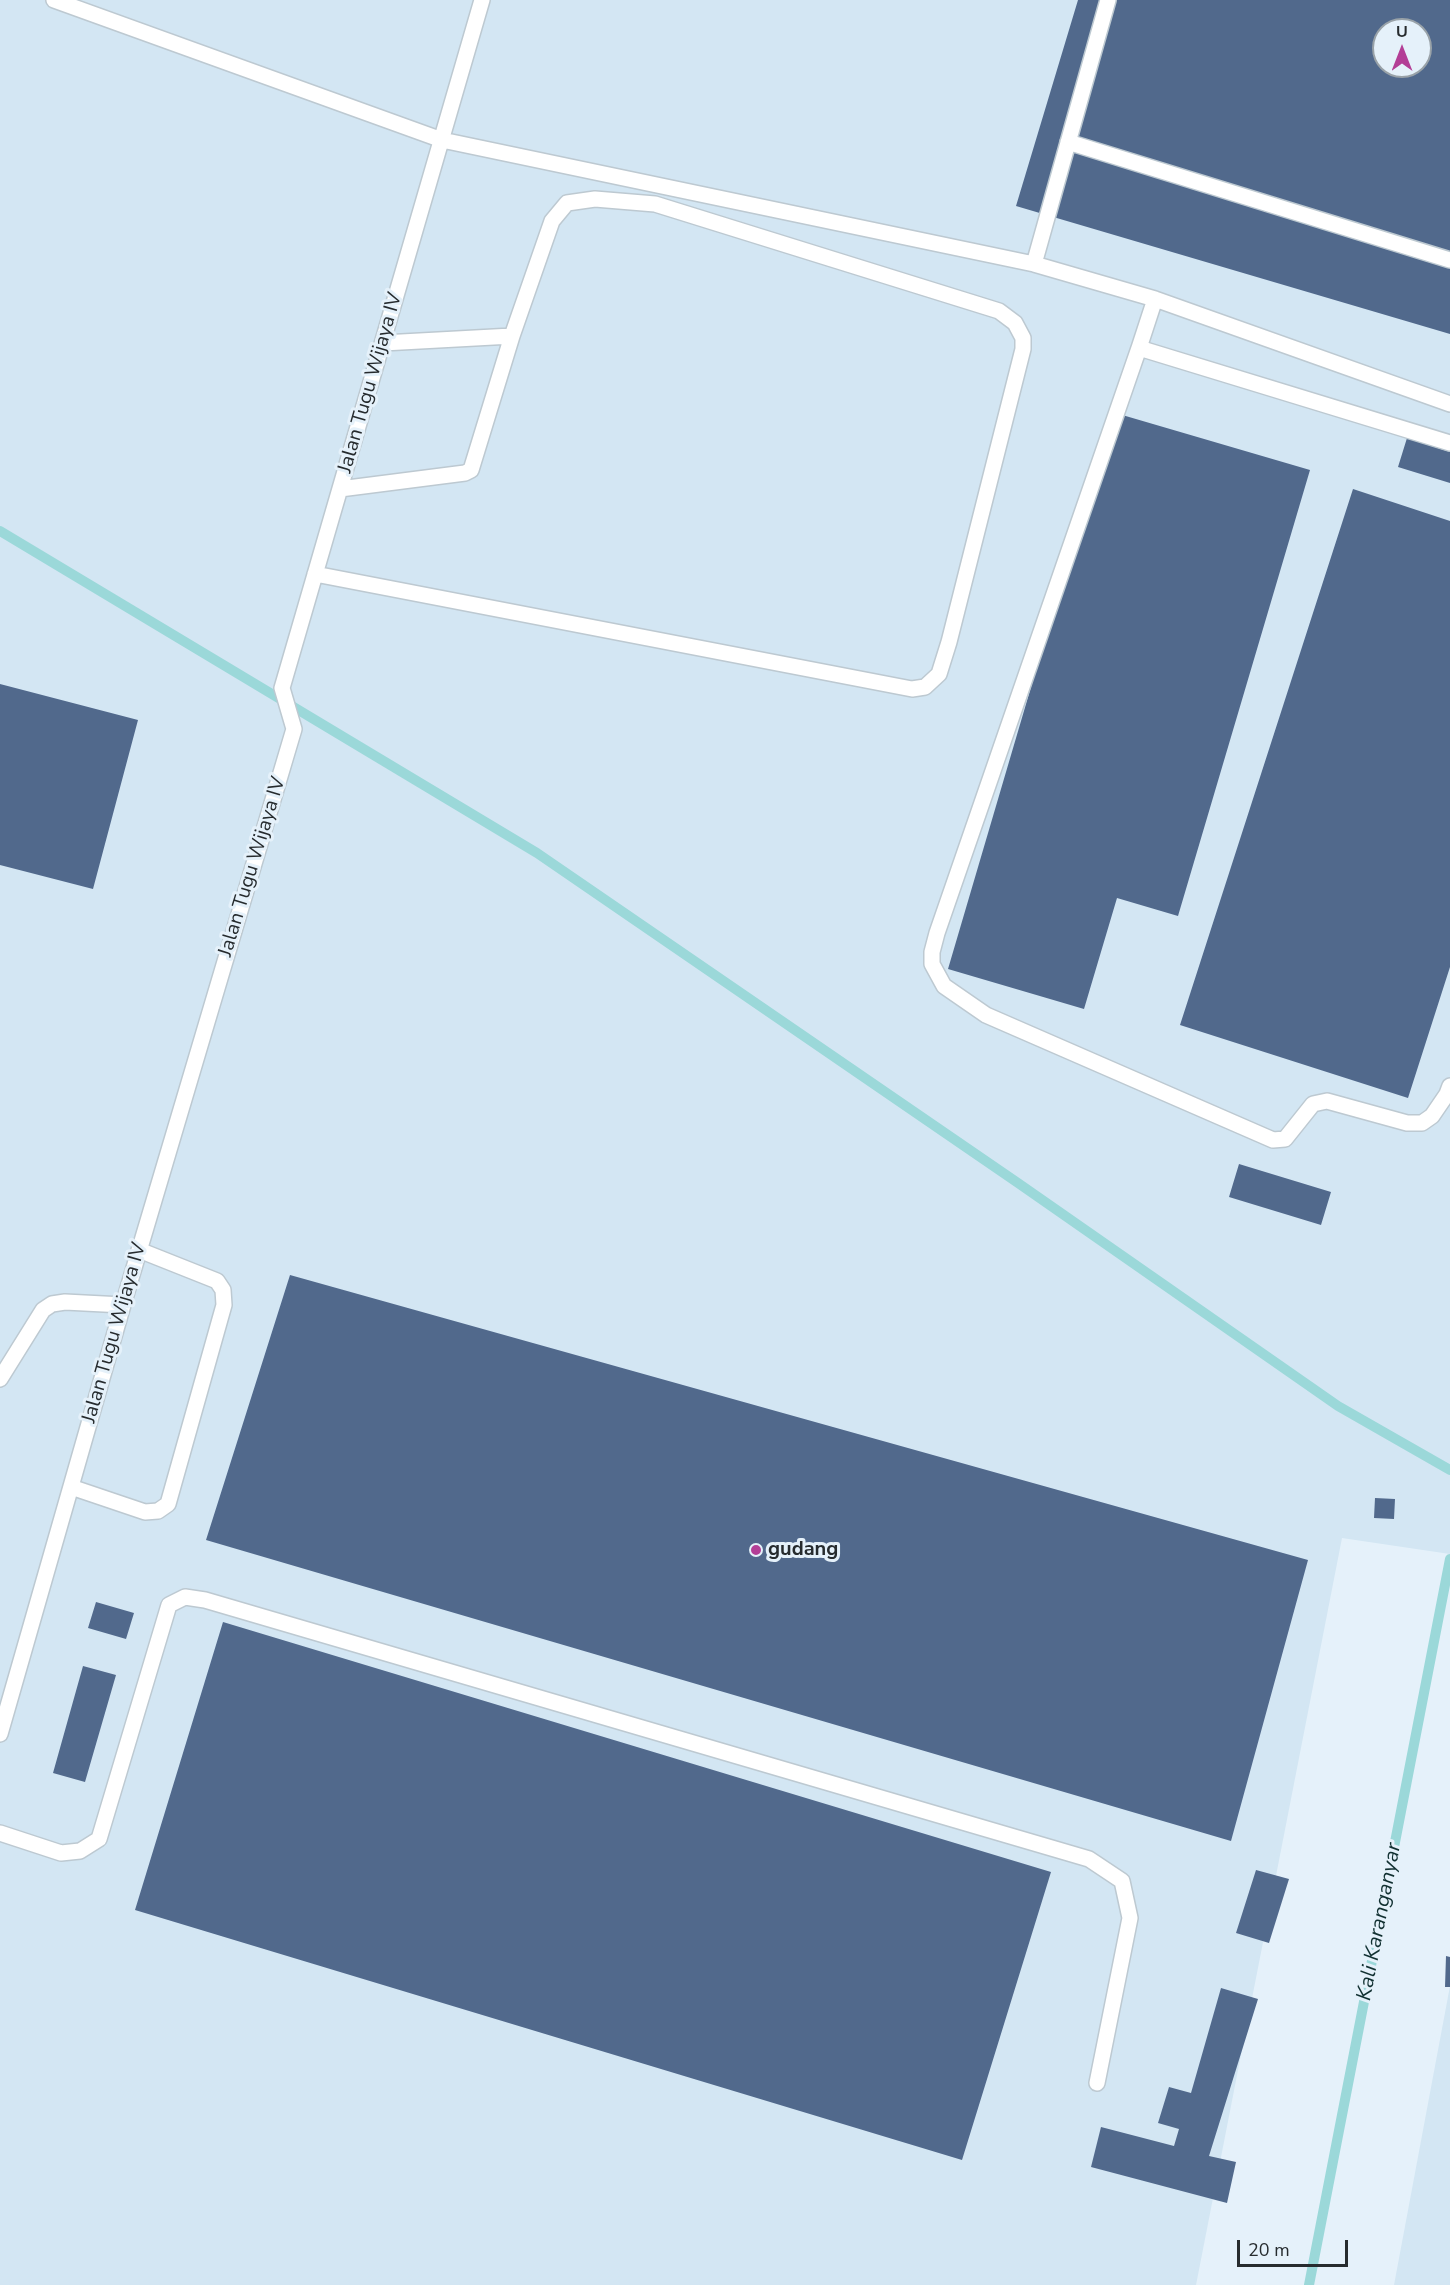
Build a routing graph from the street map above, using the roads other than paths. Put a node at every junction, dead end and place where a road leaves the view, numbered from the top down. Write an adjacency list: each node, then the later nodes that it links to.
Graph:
1 (54, 0): 4 (lane)
2 (482, 0): 4 (lane, Jalan Tugu Wijaya IV)
3 (1108, 0): 5 (lane)
4 (442, 140): 7 (lane); 10 (lane, Jalan Tugu Wijaya IV)
5 (1068, 142): 6 (lane); 7 (lane)
6 (1450, 260)
7 (1034, 264): 8 (lane)
8 (1155, 299): 11 (lane); 12 (lane)
9 (512, 336): 10 (lane); 14 (lane); 15 (lane)
10 (382, 343): 14 (lane, Jalan Tugu Wijaya IV)
11 (1139, 348): 13 (lane); 16 (lane)
12 (1450, 404)
13 (1450, 442)
14 (340, 489): 15 (lane, Jalan Tugu Wijaya IV)
15 (315, 574): 17 (lane, Jalan Tugu Wijaya IV)
16 (1450, 1086)
17 (139, 1250): 18 (lane, Jalan Tugu Wijaya IV); 20 (lane)
18 (123, 1305): 19 (lane); 20 (lane, Jalan Tugu Wijaya IV)
19 (0, 1379)
20 (71, 1487): 21 (lane, Jalan Tugu Wijaya IV)
21 (4, 1709): 22 (lane, Jalan Tugu Wijaya IV)
22 (0, 1734)
23 (0, 1833): 24 (lane)
24 (1096, 2083)

